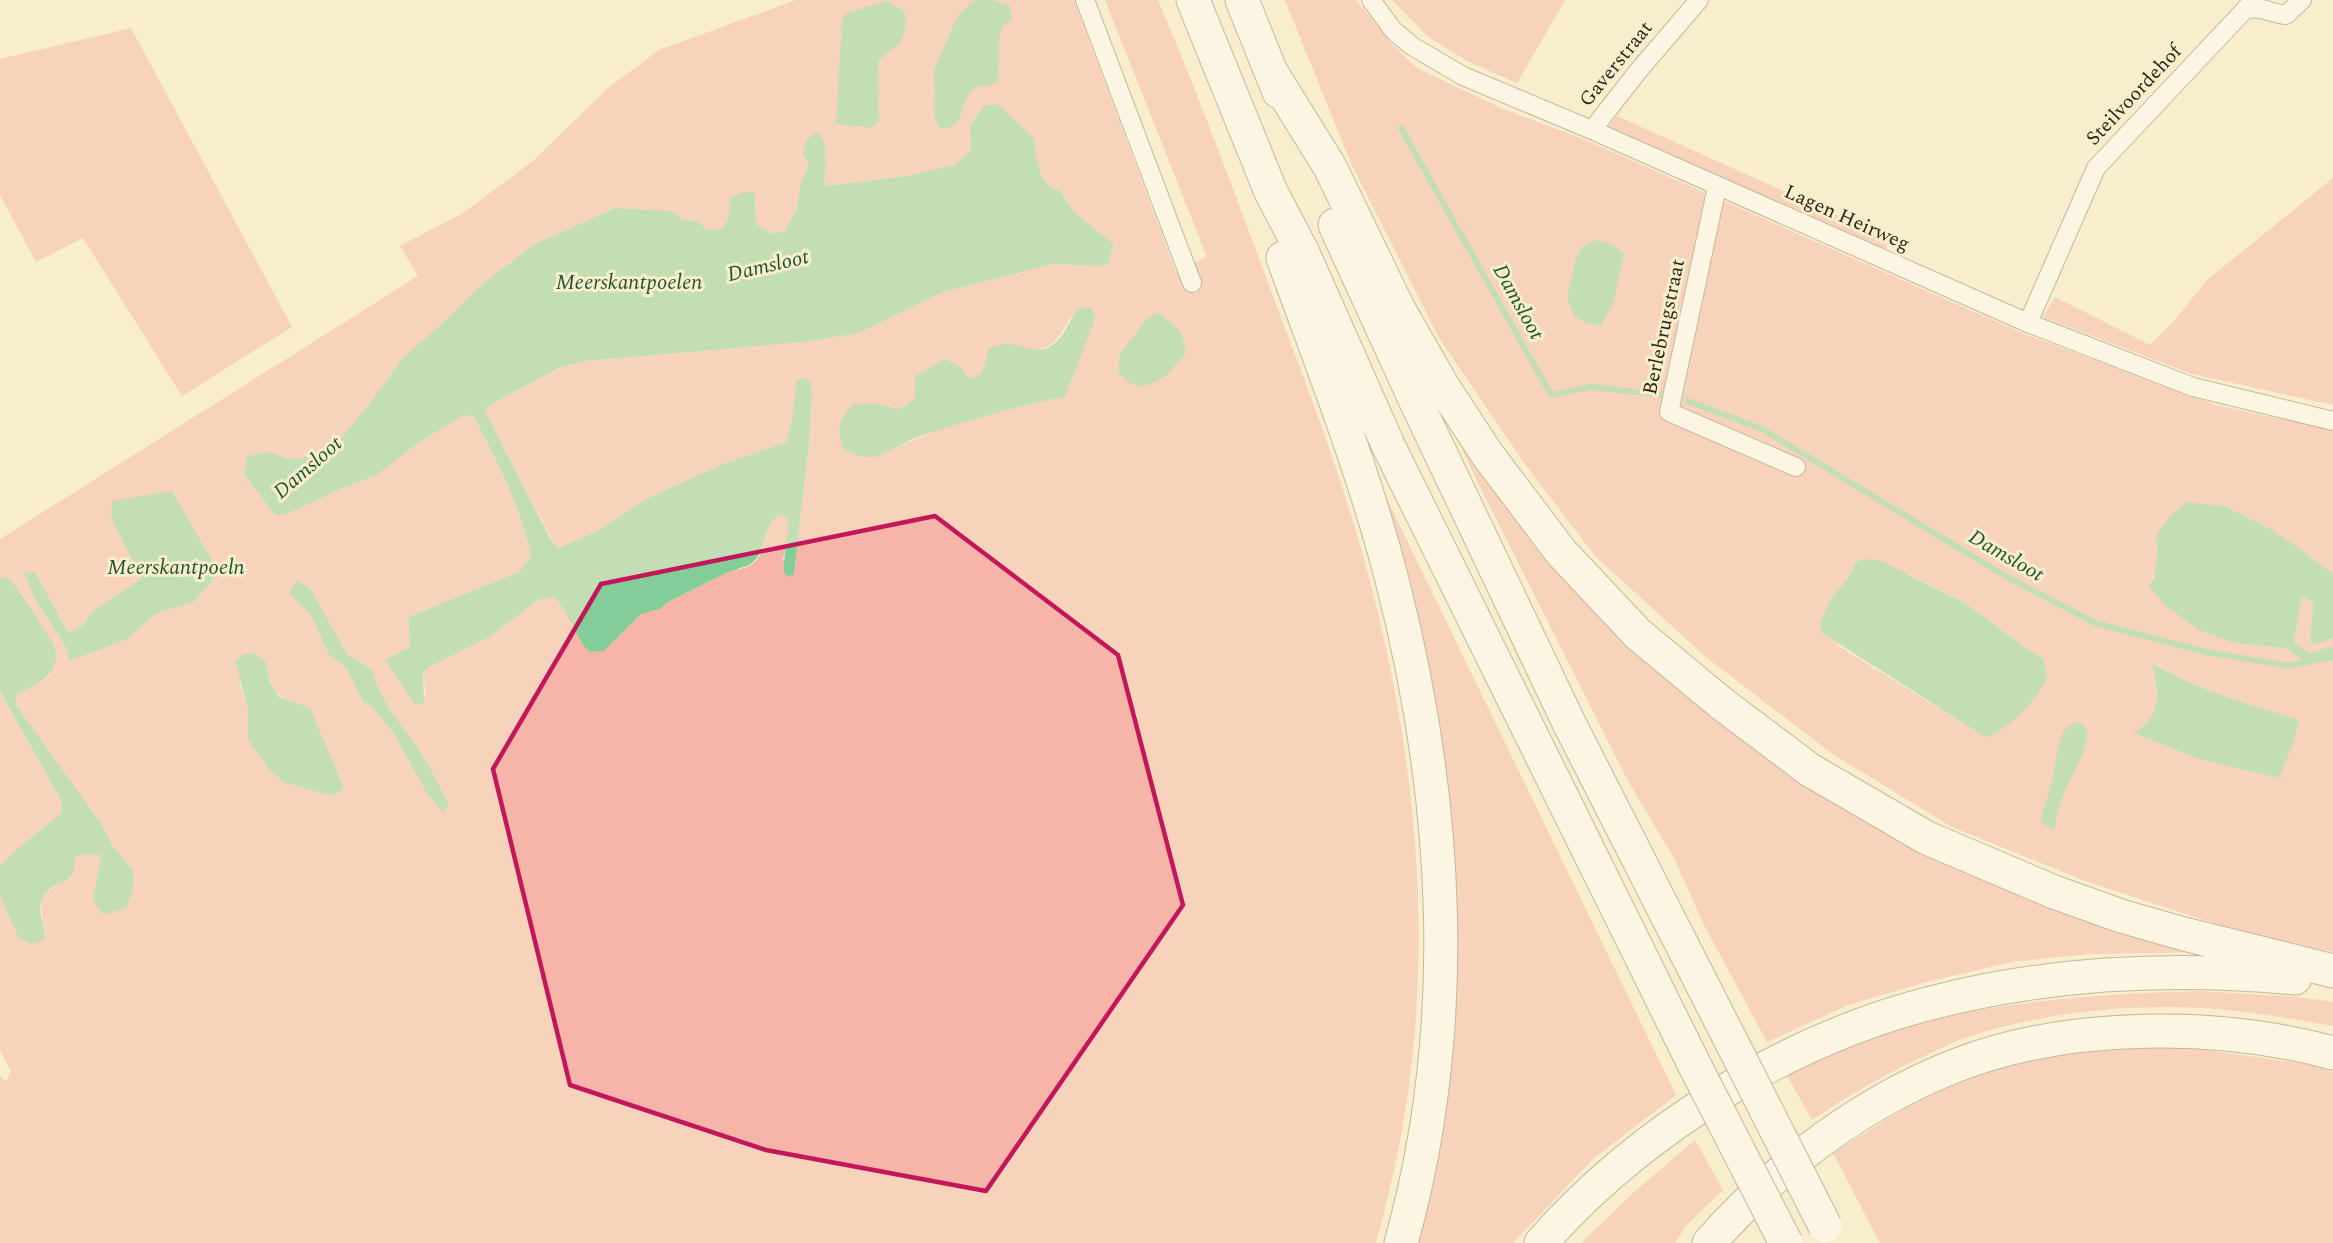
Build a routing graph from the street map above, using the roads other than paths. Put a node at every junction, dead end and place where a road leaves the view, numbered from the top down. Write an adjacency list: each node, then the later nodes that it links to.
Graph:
1 (1085, 0): 12 (street)
2 (1193, 0): 11 (highway)
3 (1242, 0): 8 (highway)
4 (1371, 0): 9 (street, Lagen Heirweg)
5 (1699, 0): 9 (street, Gaverstraat)
6 (2302, 0): 7 (street, Steilvoordehof)
7 (2251, 4): 13 (street, Steilvoordehof)
8 (1271, 72): 16 (highway); 19 (highway, bridge)
9 (1592, 130): 10 (street, Lagen Heirweg)
10 (1717, 187): 13 (street, Lagen Heirweg); 15 (street, Berlebrugstraat)
11 (1271, 192): 20 (highway); 23 (highway, bridge)
12 (1192, 284)
13 (2028, 323): 14 (street, Lagen Heirweg)
14 (2333, 421)
15 (1796, 467)
16 (2333, 971)
17 (2333, 983): 21 (highway)
18 (2333, 1053): 22 (highway)
19 (1829, 1235)
20 (1401, 1243)
21 (1541, 1243)
22 (1709, 1243)
23 (1786, 1243)

